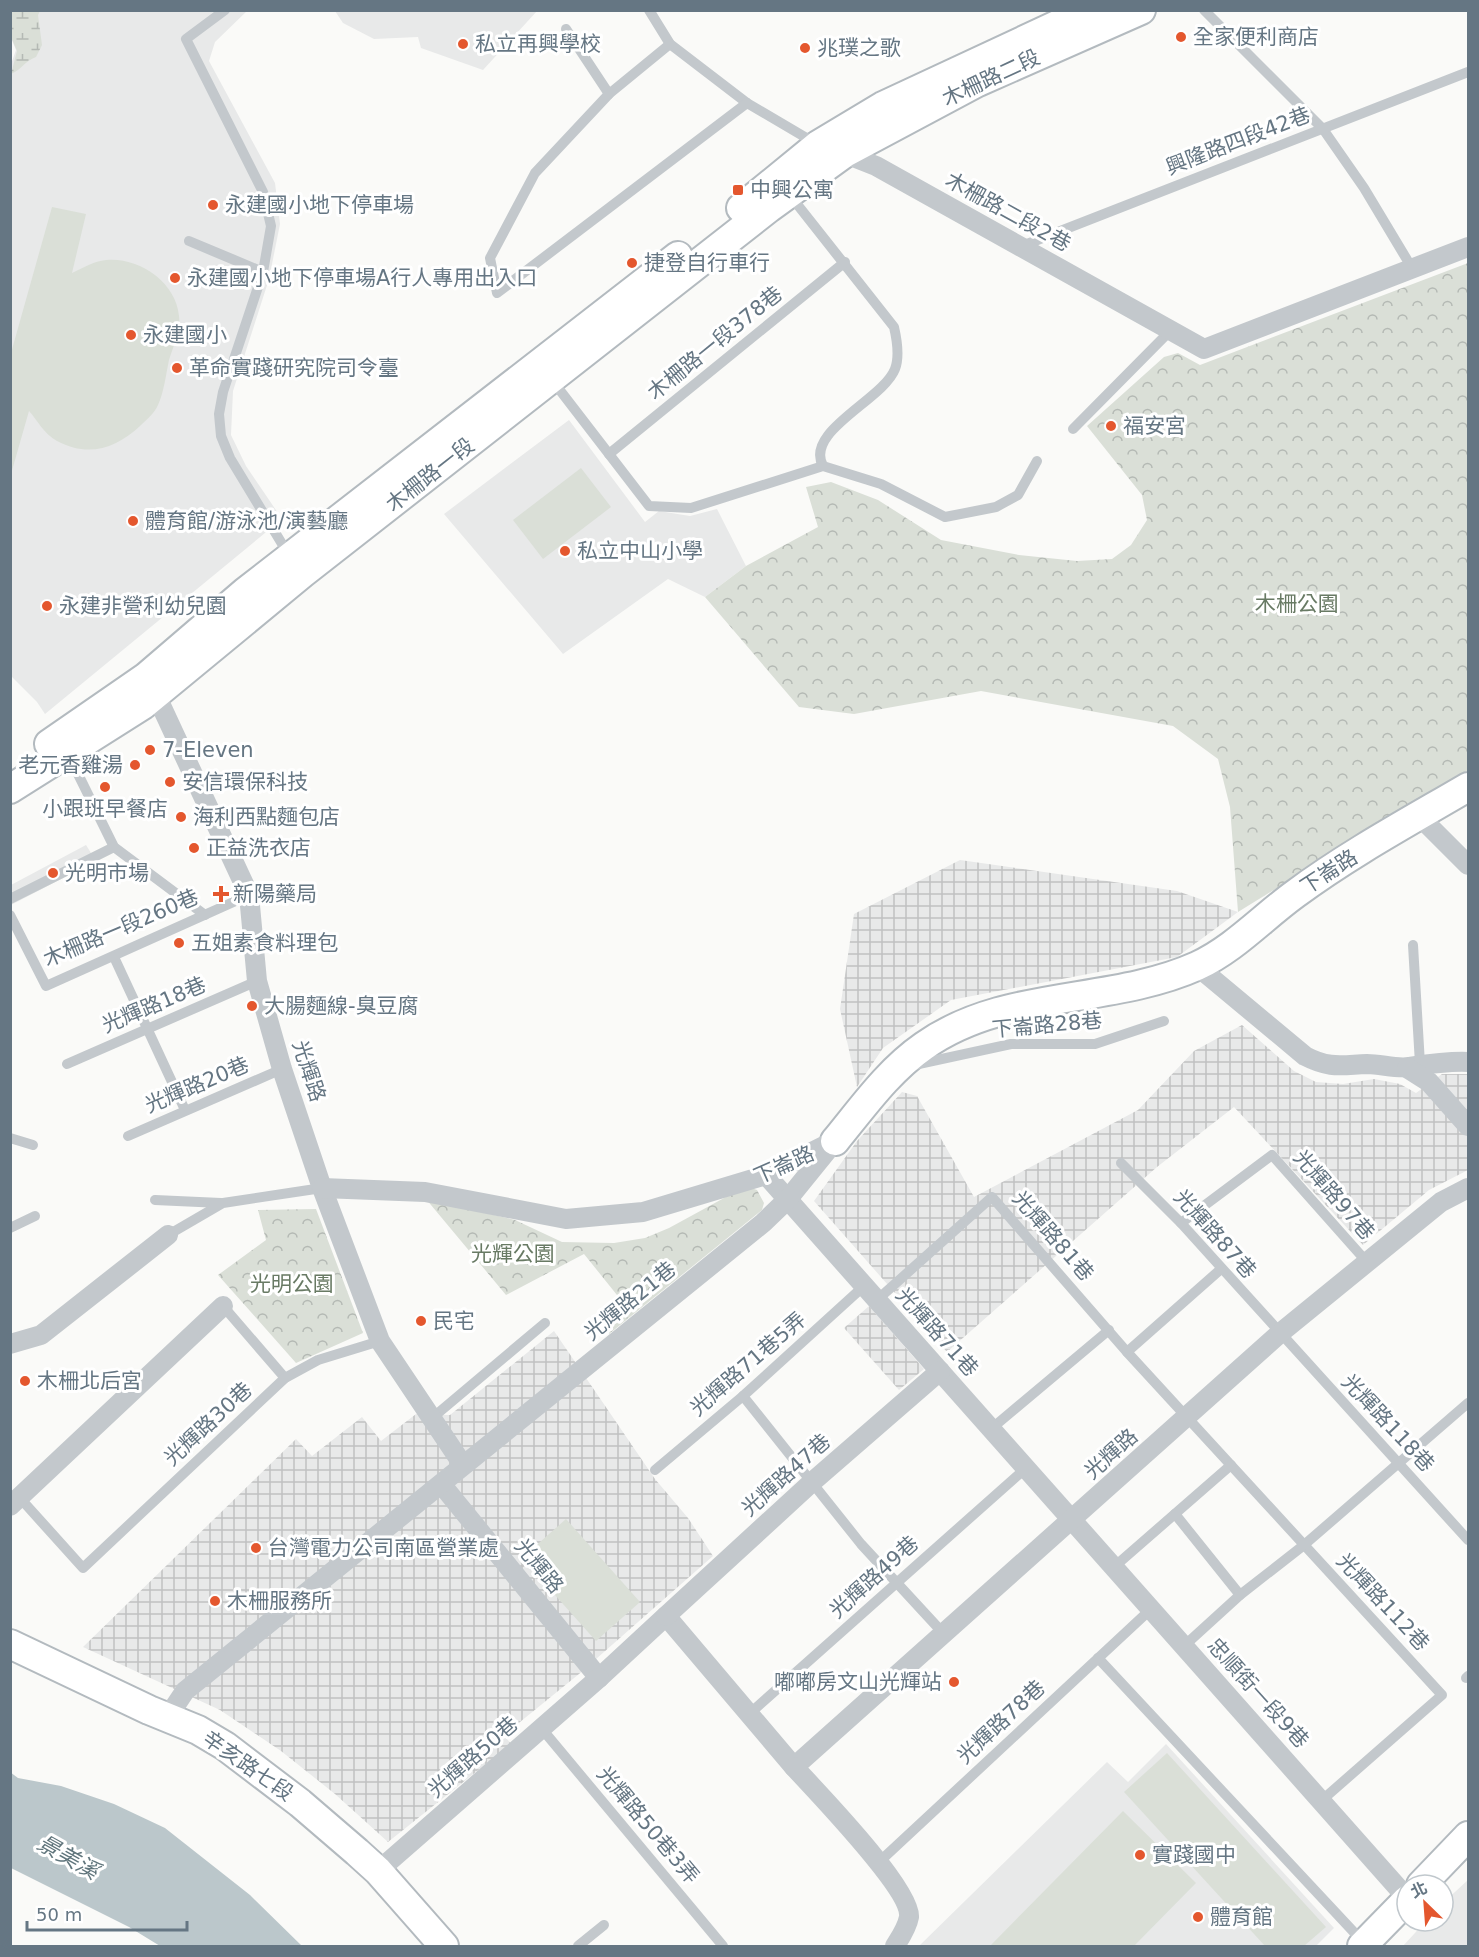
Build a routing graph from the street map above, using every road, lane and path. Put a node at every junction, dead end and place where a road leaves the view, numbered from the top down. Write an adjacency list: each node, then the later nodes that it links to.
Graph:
1 (225, 10): 19 (lane)
2 (649, 10): 7 (lane)
3 (1089, 10): 12 (main road, 木柵路二段)
4 (1141, 10): 12 (main road, 木柵路二段)
5 (1204, 10): 11 (lane)
6 (566, 29): 9 (lane)
7 (670, 44): 9 (lane); 10 (lane)
8 (1468, 72): 11 (lane, 興隆路四段42巷)
9 (609, 94): 10 (lane)
10 (747, 103): 12 (lane)
11 (1323, 129): 15 (lane, 興隆路四段42巷); 18 (lane)
12 (832, 149): 13 (main road, 木柵路一段); 15 (street, 木柵路二段2巷); 26 (main road, 木柵路一段)
13 (789, 194): 17 (lane); 21 (main road, 木柵路一段)
14 (189, 241): 19 (lane)
15 (1021, 247): 20 (street, 木柵路二段2巷)
16 (1468, 247): 18 (street, 木柵路二段2巷)
17 (845, 262): 23 (lane, 木柵路一段378巷); 25 (lane)
18 (1412, 268): 20 (street, 木柵路二段2巷)
19 (263, 272): 26 (lane)
20 (1171, 330): 22 (lane)
21 (552, 380): 23 (lane); 27 (main road, 木柵路一段)
22 (1073, 429)
23 (609, 454): 25 (lane)
24 (1036, 461): 25 (lane)
25 (822, 466)
26 (291, 557): 27 (main road, 木柵路一段)
27 (152, 685): 28 (main road, 木柵路一段); 29 (main road, 木柵路一段); 35 (street, 光輝路)
28 (65, 757): 31 (main road, 木柵路一段); 33 (lane)
29 (10, 766)
30 (1468, 787): 32 (main road, 下崙路)
31 (10, 789)
32 (1419, 816): 34 (street); 41 (main road, 下崙路)
33 (114, 847): 36 (lane); 38 (lane)
34 (1468, 865)
35 (249, 896): 38 (lane, 木柵路一段260巷); 42 (street, 光輝路)
36 (10, 899)
37 (10, 915): 40 (lane, 木柵路一段260巷)
38 (205, 915): 40 (lane, 木柵路一段260巷)
39 (1413, 945): 47 (lane)
40 (114, 957): 44 (lane)
41 (1197, 966): 47 (street); 49 (main road, 下崙路)
42 (257, 981): 44 (lane, 光輝路18巷); 48 (street, 光輝路)
43 (1164, 1021): 49 (lane, 下崙路28巷)
44 (148, 1028): 46 (lane, 光輝路18巷); 50 (lane)
45 (1468, 1062): 47 (street)
46 (67, 1064)
47 (1414, 1066): 51 (street)
48 (282, 1069): 50 (lane, 光輝路20巷); 58 (street, 光輝路)
49 (896, 1069): 54 (main road, 下崙路)
50 (185, 1110): 52 (lane, 光輝路20巷)
51 (1468, 1126)
52 (128, 1136)
53 (10, 1138): 55 (lane)
54 (835, 1141): 57 (street, 下崙路); 60 (street, 光輝路21巷)
55 (33, 1145)
56 (1121, 1163): 64 (lane, 光輝路87巷)
57 (766, 1175): 58 (street, 下崙路); 60 (street, 光輝路71巷)
58 (322, 1188): 62 (lane); 74 (street, 光輝路)
59 (1468, 1188): 67 (street, 光輝路)
60 (788, 1199): 69 (street, 光輝路71巷); 85 (street, 光輝路21巷)
61 (155, 1200): 62 (lane)
62 (223, 1203): 66 (lane)
63 (35, 1216): 65 (lane)
64 (1180, 1223): 67 (lane, 光輝路97巷); 68 (lane, 光輝路87巷)
65 (10, 1228)
66 (168, 1234): 75 (street)
67 (1366, 1261): 73 (street, 光輝路)
68 (1221, 1269): 73 (lane, 光輝路87巷); 76 (lane)
69 (871, 1293): 72 (lane, 光輝路81巷); 77 (street, 光輝路71巷); 79 (lane, 光輝路71巷5弄)
70 (223, 1306): 78 (lane); 91 (street)
71 (545, 1323): 82 (lane)
72 (1109, 1330): 76 (lane, 光輝路81巷); 83 (lane)
73 (1279, 1334): 81 (street, 光輝路); 84 (lane, 光輝路118巷)
74 (380, 1341): 78 (lane, 光輝路30巷); 82 (street, 光輝路)
75 (10, 1344)
76 (1127, 1352): 81 (lane, 光輝路81巷)
77 (940, 1371): 83 (street, 光輝路71巷); 89 (street, 光輝路47巷)
78 (285, 1378): 91 (lane, 光輝路30巷)
79 (743, 1396): 88 (lane, 光輝路71巷5弄); 89 (lane)
80 (1468, 1403): 84 (lane)
81 (1188, 1417): 86 (lane, 光輝路112巷); 93 (street, 光輝路)
82 (431, 1419): 85 (street, 光輝路)
83 (991, 1428): 87 (street, 光輝路71巷)
84 (1399, 1463): 94 (lane, 光輝路118巷); 95 (lane)
85 (463, 1465): 90 (street, 光輝路21巷)
86 (1231, 1465): 92 (lane); 95 (lane, 光輝路112巷)
87 (1026, 1468): 93 (street, 光輝路71巷); 97 (lane, 光輝路49巷)
88 (655, 1470)
89 (811, 1483): 97 (lane); 100 (street, 光輝路47巷)
90 (442, 1485): 105 (street, 光輝路); 107 (street)
91 (15, 1502)
92 (1175, 1514): 96 (lane); 98 (lane)
93 (1072, 1521): 96 (street, 忠順街一段9巷); 101 (street, 光輝路)
94 (1468, 1540)
95 (1304, 1545): 98 (lane); 110 (lane, 光輝路112巷)
96 (1114, 1567): 99 (street, 忠順街一段9巷)
97 (897, 1583): 101 (lane); 106 (lane, 光輝路49巷)
98 (1240, 1595): 103 (lane)
99 (1151, 1609): 103 (street, 忠順街一段9巷); 104 (lane, 光輝路78巷)
100 (666, 1616): 105 (street); 106 (street)
101 (943, 1632): 109 (street, 光輝路)
102 (10, 1644): 107 (main road, 辛亥路七段)
103 (1184, 1646): 110 (street, 忠順街一段9巷)
104 (1098, 1658): 112 (lane, 光輝路78巷); 118 (lane)
105 (599, 1678): 108 (street, 光輝路50巷)
106 (748, 1715): 109 (street)
107 (167, 1718): 113 (main road, 辛亥路七段)
108 (542, 1729): 113 (street, 光輝路50巷); 121 (lane, 光輝路50巷3弄)
109 (794, 1767): 112 (street)
110 (1321, 1801): 115 (street, 忠順街一段9巷)
111 (1468, 1836): 114 (main road)
112 (878, 1863): 122 (street)
113 (378, 1871): 119 (main road, 辛亥路七段)
114 (1433, 1873)
115 (1395, 1885)
116 (1395, 1912): 118 (main road)
117 (604, 1925): 120 (lane)
118 (1363, 1945)
119 (444, 1947)
120 (578, 1947)
121 (723, 1947)
122 (895, 1947)

